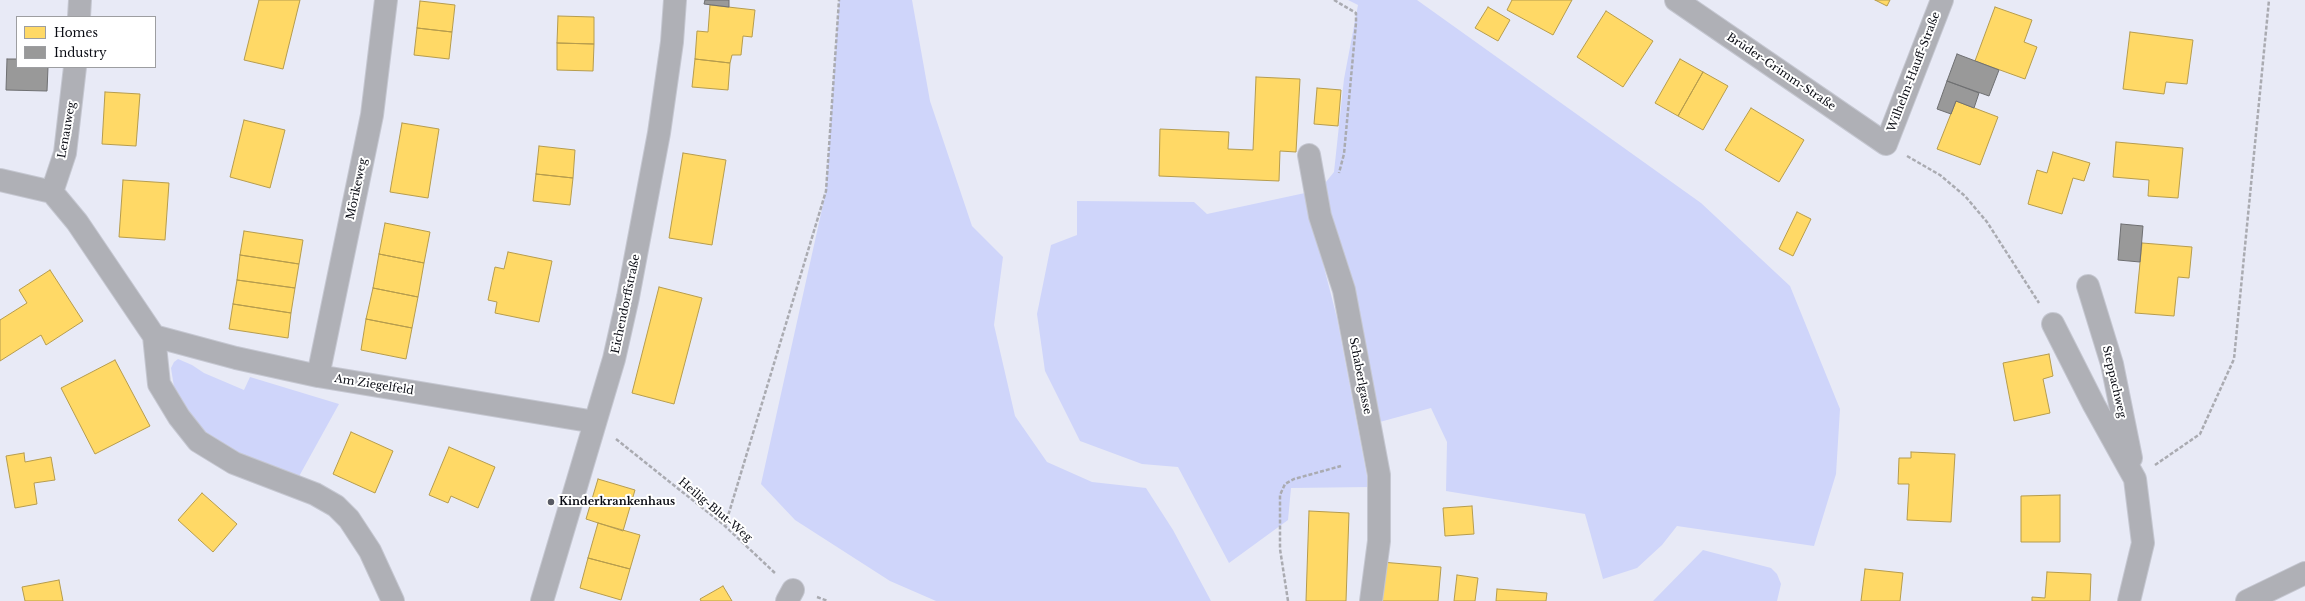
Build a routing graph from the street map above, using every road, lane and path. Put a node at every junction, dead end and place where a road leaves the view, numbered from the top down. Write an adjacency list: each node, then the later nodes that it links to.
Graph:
1 (80, 0): 9 (street)
2 (386, 0): 19 (street, Mörikeweg)
3 (675, 0): 20 (street, Eichendorffstraße)
4 (839, 0): 23 (path)
5 (1334, 0): 13 (path)
6 (1676, 0): 11 (street, Brüder-Grimm-Straße)
7 (1942, 0): 11 (street, Wilhelm-Hauff-Straße)
8 (2269, 0): 22 (path)
9 (79, 16)
10 (75, 68): 15 (street, Lenauweg)
11 (1886, 144): 17 (path)
12 (1309, 155): 30 (street, Schaberlgasse)
13 (1343, 162)
14 (0, 180): 15 (street)
15 (52, 192): 18 (street)
16 (2088, 286): 22 (street, Steppachweg)
17 (2053, 324): 22 (street, Steppachweg)
18 (154, 336): 19 (street, Am Ziegelfeld); 26 (street)
19 (318, 376): 20 (street, Am Ziegelfeld)
20 (596, 422): 23 (path, Heilig-Blut-Weg); 27 (street, Eichendorffstraße)
21 (1341, 466): 29 (path)
22 (2135, 479): 31 (street, Steppachweg)
23 (725, 526): 25 (path, Heilig-Blut-Weg)
24 (2305, 572): 32 (street)
25 (790, 595): 28 (path, Heilig-Blut-Weg)
26 (393, 601)
27 (542, 601)
28 (828, 601)
29 (1288, 601)
30 (1371, 601)
31 (2129, 601)
32 (2247, 601)

